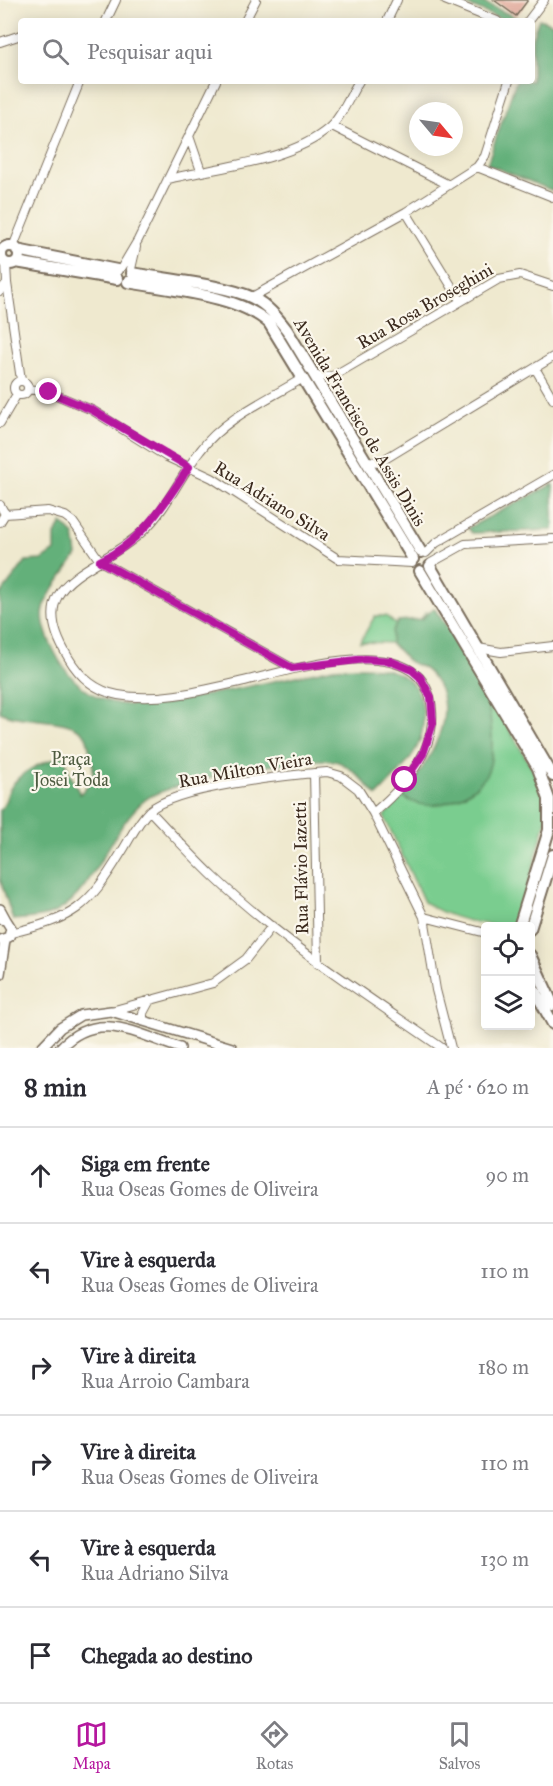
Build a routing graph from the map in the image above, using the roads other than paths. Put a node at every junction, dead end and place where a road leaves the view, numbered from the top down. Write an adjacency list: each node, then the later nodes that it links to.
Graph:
1 (116, 0): 6 (street)
2 (256, 0): 7 (street)
3 (397, 0): 8 (street)
4 (445, 0): 9 (street)
5 (544, 0): 10 (street)
6 (107, 18)
7 (247, 18)
8 (388, 18)
9 (490, 18)
10 (530, 18)
11 (18, 36): 12 (street)
12 (0, 42)
13 (79, 84): 25 (street)
14 (215, 84): 18 (street)
15 (357, 84): 17 (street)
16 (508, 84): 19 (street)
17 (332, 126): 20 (street); 22 (street)
18 (189, 136): 20 (street); 21 (street)
19 (477, 167): 22 (street); 23 (street)
20 (201, 171): 21 (street)
21 (168, 179): 28 (street)
22 (448, 184): 24 (street)
23 (553, 197)
24 (406, 212): 32 (street); 33 (street)
25 (15, 248): 26 (main road); 27 (main road); 28 (main road, Avenida Francisco de Assis Dinis)
26 (0, 253): 27 (main road)
27 (11, 263): 28 (main road, Avenida Francisco de Assis Dinis); 29 (street)
28 (125, 273): 32 (main road, Avenida Francisco de Assis Dinis); 36 (main road, Avenida Francisco de Assis Dinis)
29 (8, 283): 31 (street); 37 (street)
30 (553, 286): 33 (street, Rua Rosa Broseghini)
31 (0, 291)
32 (252, 297): 36 (main road, Avenida Francisco de Assis Dinis)
33 (460, 300): 36 (street, Rua Rosa Broseghini)
34 (553, 357): 35 (street)
35 (535, 368): 40 (street); 42 (street)
36 (309, 377): 42 (main road, Avenida Francisco de Assis Dinis); 43 (street); 54 (main road, Avenida Francisco de Assis Dinis)
37 (21, 380): 38 (street); 39 (street)
38 (28, 389): 39 (street); 43 (street, Rua Adriano Silva)
39 (17, 394): 41 (street)
40 (553, 399)
41 (0, 423)
42 (367, 461): 54 (main road, Avenida Francisco de Assis Dinis)
43 (189, 467): 53 (street); 54 (street, Rua Adriano Silva)
44 (553, 475): 48 (street)
45 (0, 505): 46 (street)
46 (5, 514): 47 (street); 53 (street)
47 (0, 522)
48 (460, 528): 49 (street); 51 (street)
49 (444, 538): 52 (street); 54 (street)
50 (553, 539): 51 (street)
51 (465, 544): 52 (street)
52 (451, 552): 54 (street)
53 (100, 561): 57 (street); 57 (street)
54 (422, 561): 56 (main road, Avenida Francisco de Assis Dinis); 65 (main road, Avenida Francisco de Assis Dinis)
55 (553, 646): 56 (street)
56 (478, 648): 59 (main road, Avenida Francisco de Assis Dinis)
57 (292, 668): 61 (street)
58 (314, 773): 60 (street, Rua Milton Vieira); 61 (street, Rua Milton Vieira); 70 (street, Rua Flávio Iazetti)
59 (553, 776)
60 (150, 811): 67 (street); 68 (street, Rua Milton Vieira)
61 (373, 813): 64 (street, Rua Milton Vieira)
62 (553, 855): 66 (main road)
63 (0, 909): 68 (street)
64 (424, 916): 69 (street); 84 (street, Rua Milton Vieira)
65 (521, 922)
66 (533, 922)
67 (272, 926): 70 (street); 74 (street)
68 (8, 930): 72 (street)
69 (481, 932)
70 (318, 963): 83 (street)
71 (535, 964): 75 (main road)
72 (0, 974)
73 (535, 990): 78 (main road)
74 (150, 1000): 76 (street); 77 (street)
75 (553, 1005)
76 (111, 1011): 77 (street); 79 (street)
77 (143, 1021): 82 (street)
78 (553, 1024)
79 (41, 1048)
80 (60, 1048): 81 (street)
81 (180, 1048)
82 (232, 1048)
83 (442, 1048)
84 (451, 1048)

